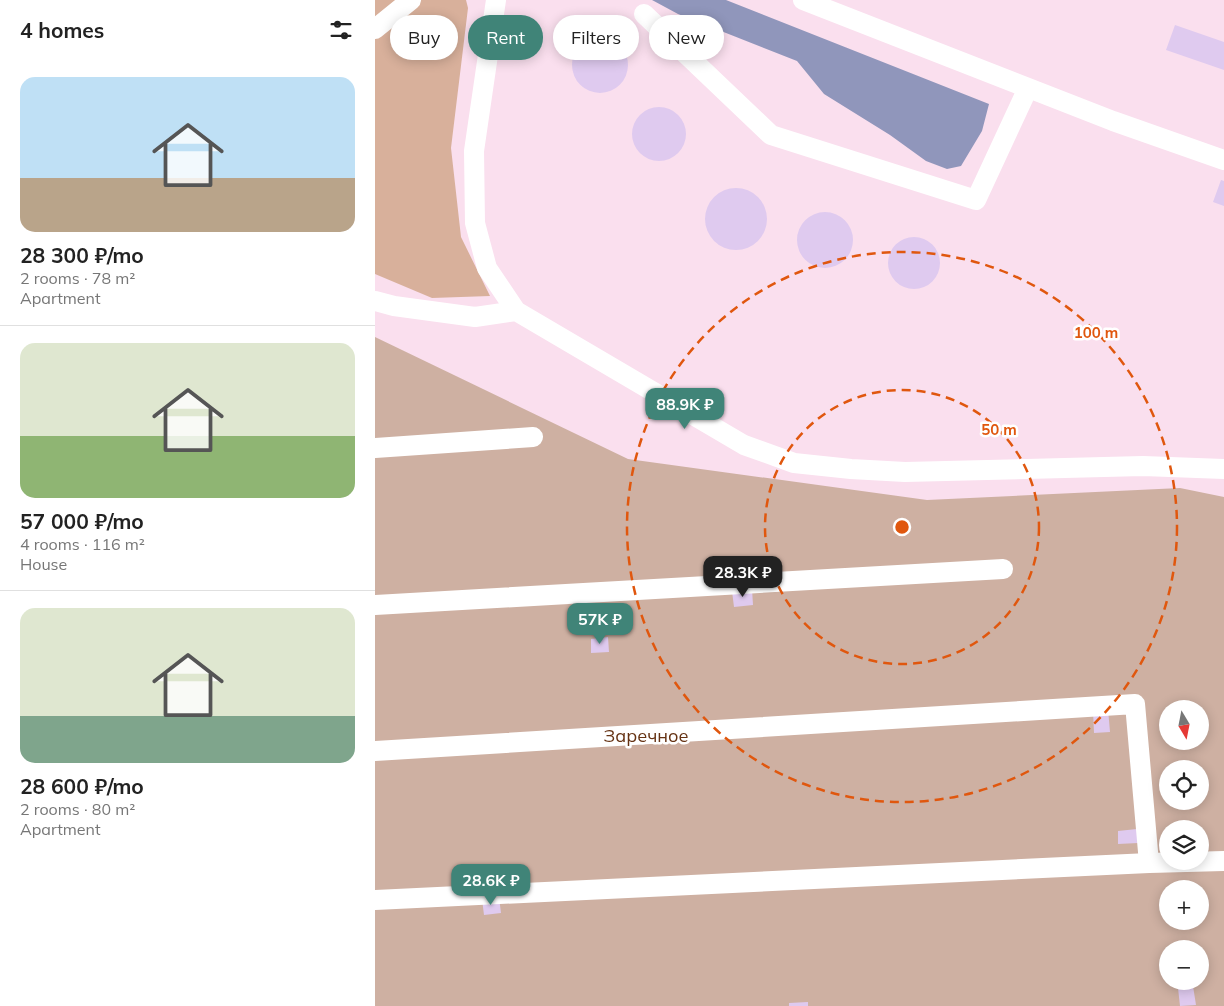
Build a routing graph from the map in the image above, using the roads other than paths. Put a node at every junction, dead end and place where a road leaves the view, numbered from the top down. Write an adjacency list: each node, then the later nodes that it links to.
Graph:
1 (411, 0): 5 (street)
2 (496, 0): 9 (street)
3 (803, 0): 6 (street)
4 (645, 14): 6 (street)
5 (375, 29)
6 (1028, 88): 7 (street)
7 (1224, 160)
8 (375, 301): 9 (street)
9 (516, 311): 12 (street)
10 (533, 437): 11 (street)
11 (375, 448)
12 (1224, 469)
13 (1003, 569): 14 (street)
14 (375, 605)
15 (375, 751): 17 (street)
16 (1224, 861): 17 (street)
17 (1149, 863): 18 (street)
18 (375, 900)

